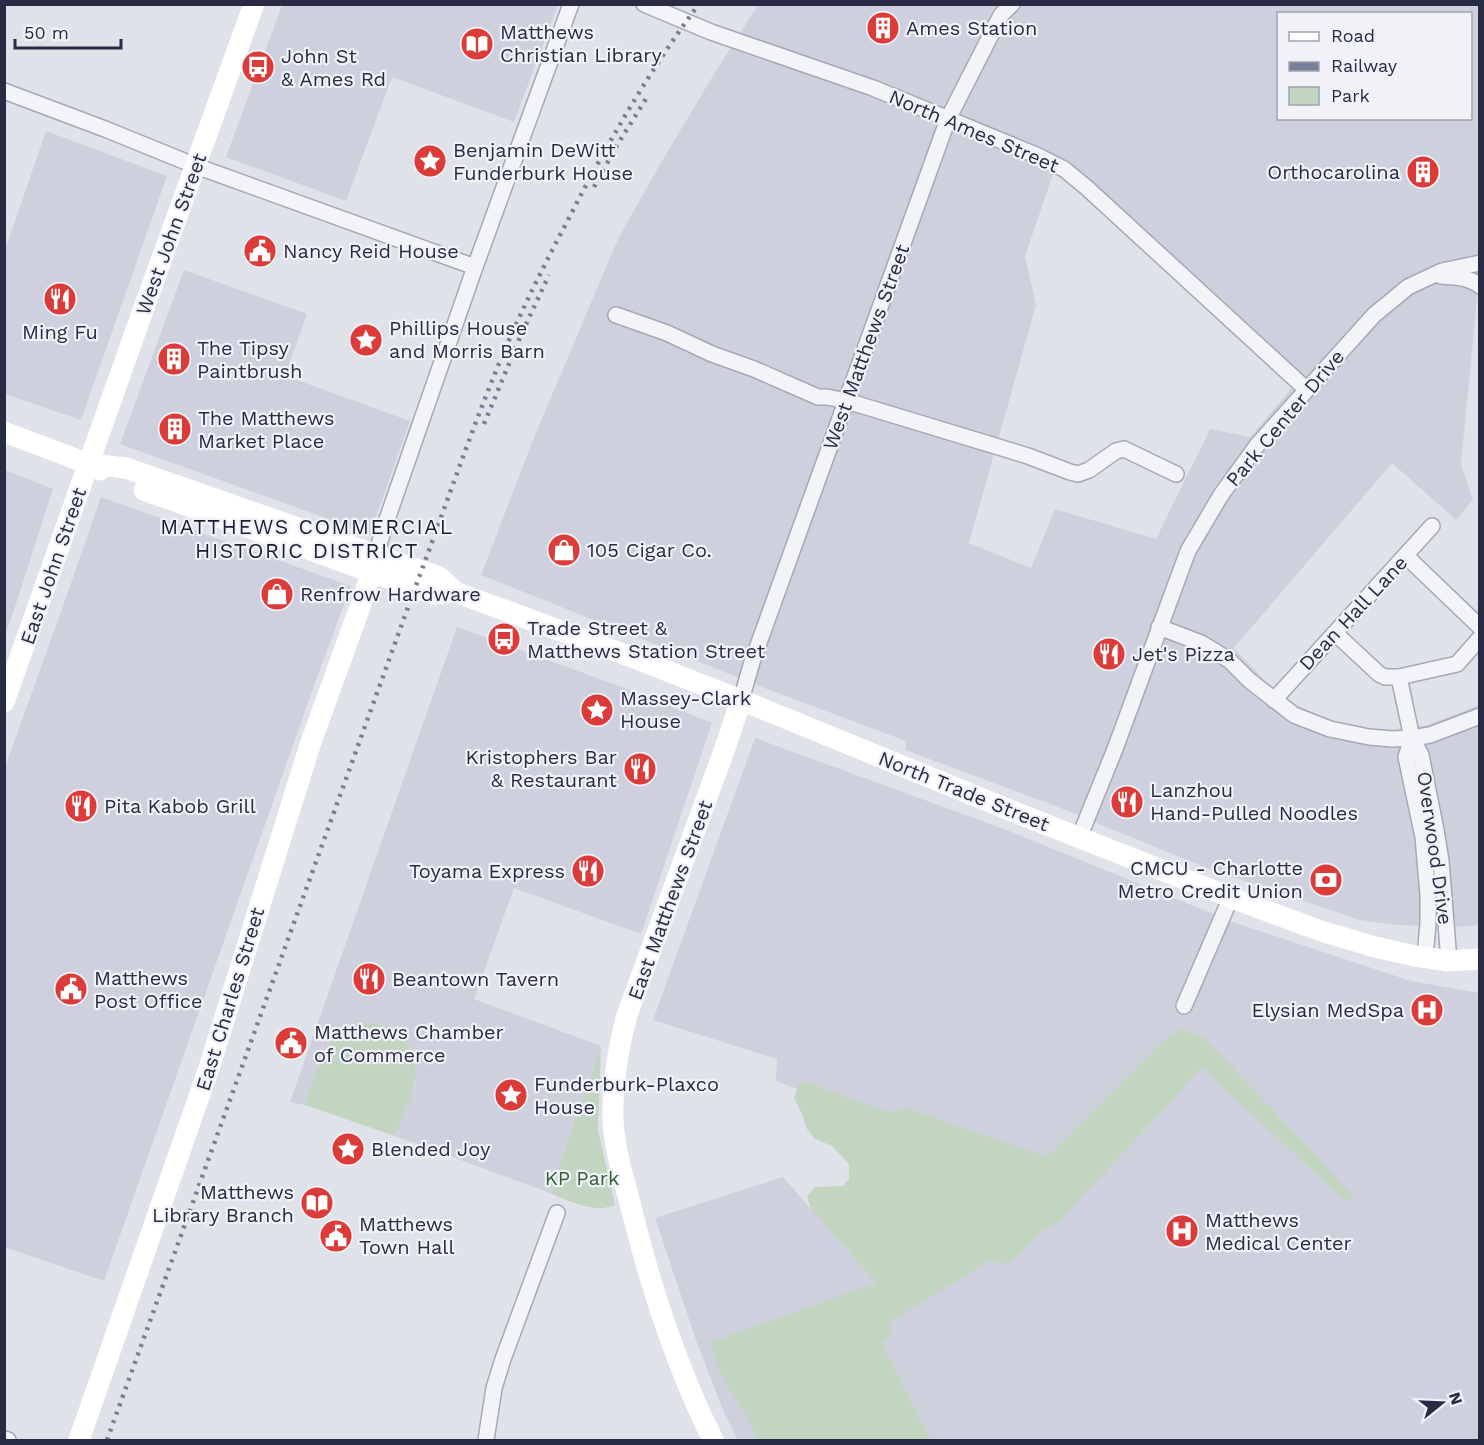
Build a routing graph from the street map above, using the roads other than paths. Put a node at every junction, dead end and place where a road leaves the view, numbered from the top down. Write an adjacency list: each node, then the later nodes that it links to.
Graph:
1 (254, 4): 7 (main road, West John Street)
2 (571, 4): 9 (street)
3 (644, 4): 6 (street, North Ames Street)
4 (1012, 4): 6 (street, West Matthews Street)
5 (4, 91): 7 (street)
6 (948, 119): 13 (street, North Ames Street); 14 (street, West Matthews Street)
7 (196, 166): 9 (street); 16 (main road, West John Street)
8 (1479, 263): 10 (street, Park Center Drive)
9 (475, 267): 20 (street)
10 (1432, 275): 11 (street); 13 (street, Park Center Drive)
11 (1479, 286)
12 (616, 315): 14 (street)
13 (1307, 390): 21 (street, Park Center Drive)
14 (847, 401): 17 (street); 26 (street, West Matthews Street)
15 (4, 432): 16 (main road, North Trade Street)
16 (89, 464): 20 (main road, North Trade Street); 28 (main road, East John Street)
17 (1176, 474)
18 (1432, 526): 19 (street, Dean Hall Lane)
19 (1406, 556): 22 (street); 23 (street, Dean Hall Lane)
20 (374, 564): 26 (main road, North Trade Street); 38 (main road, East Charles Street)
21 (1160, 627): 27 (street); 31 (street, Park Center Drive)
22 (1479, 627)
23 (1335, 633): 25 (street); 27 (street, Dean Hall Lane)
24 (1479, 638): 25 (street)
25 (1399, 677): 30 (street, Overwood Drive)
26 (741, 700): 31 (main road, North Trade Street); 40 (main road, East Matthews Street)
27 (1274, 700): 30 (street)
28 (4, 702)
29 (1479, 716): 30 (street)
30 (1412, 738): 33 (street, Overwood Drive); 35 (street, Overwood Drive)
31 (1079, 838): 32 (main road, North Trade Street)
32 (1231, 897): 33 (main road, North Trade Street); 36 (street)
33 (1425, 957): 35 (main road, North Trade Street)
34 (1479, 959): 35 (main road, North Trade Street)
35 (1449, 960)
36 (1184, 1006)
37 (557, 1213): 39 (street)
38 (79, 1440)
39 (486, 1440)
40 (713, 1440)

